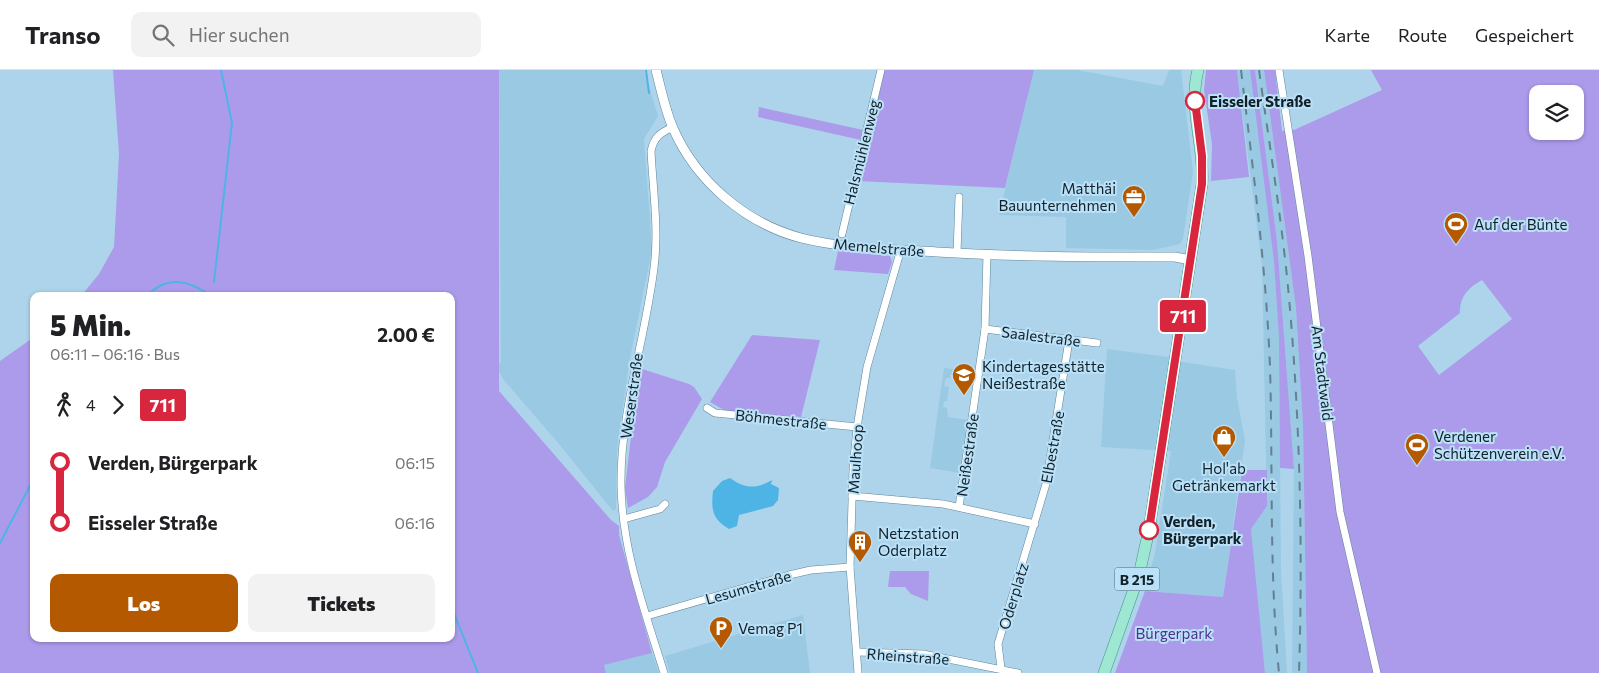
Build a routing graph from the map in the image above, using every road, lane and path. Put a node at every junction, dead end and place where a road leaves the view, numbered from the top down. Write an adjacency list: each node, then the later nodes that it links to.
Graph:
1 (656, 70): 5 (street, Memelstraße)
2 (881, 70): 7 (street, Halsmühlenweg)
3 (1279, 70): 30 (street, Am Stadtwald)
4 (1196, 71): 11 (main road, B 215)
5 (673, 127): 8 (street, Memelstraße); 20 (street, Weserstraße)
6 (959, 197): 9 (street)
7 (842, 234)
8 (901, 249): 9 (street, Memelstraße); 16 (street, Maulhoop)
9 (957, 253): 10 (street, Memelstraße)
10 (987, 254): 11 (street, Memelstraße); 12 (street, Neißestraße)
11 (1191, 260): 29 (main road, B 215)
12 (985, 329): 13 (street, Saalestraße); 19 (street, Neißestraße)
13 (1070, 340): 14 (street, Saalestraße); 21 (street, Elbestraße)
14 (1097, 343)
15 (707, 408): 16 (street, Böhmestraße)
16 (857, 427): 17 (street, Maulhoop)
17 (852, 496): 19 (street); 22 (street, Maulhoop)
18 (665, 504): 20 (street)
19 (959, 507): 21 (street)
20 (624, 519): 23 (street, Weserstraße)
21 (1035, 524): 25 (street, Oderplatz)
22 (850, 566): 23 (street, Lesumstraße); 24 (street, Maulhoop)
23 (647, 616): 26 (street, Weserstraße)
24 (857, 652): 25 (street, Rheinstraße); 27 (street, Maulhoop)
25 (1001, 668): 28 (street, Rheinstraße)
26 (664, 673)
27 (858, 673)
28 (1018, 673)
29 (1104, 673)
30 (1377, 673)

